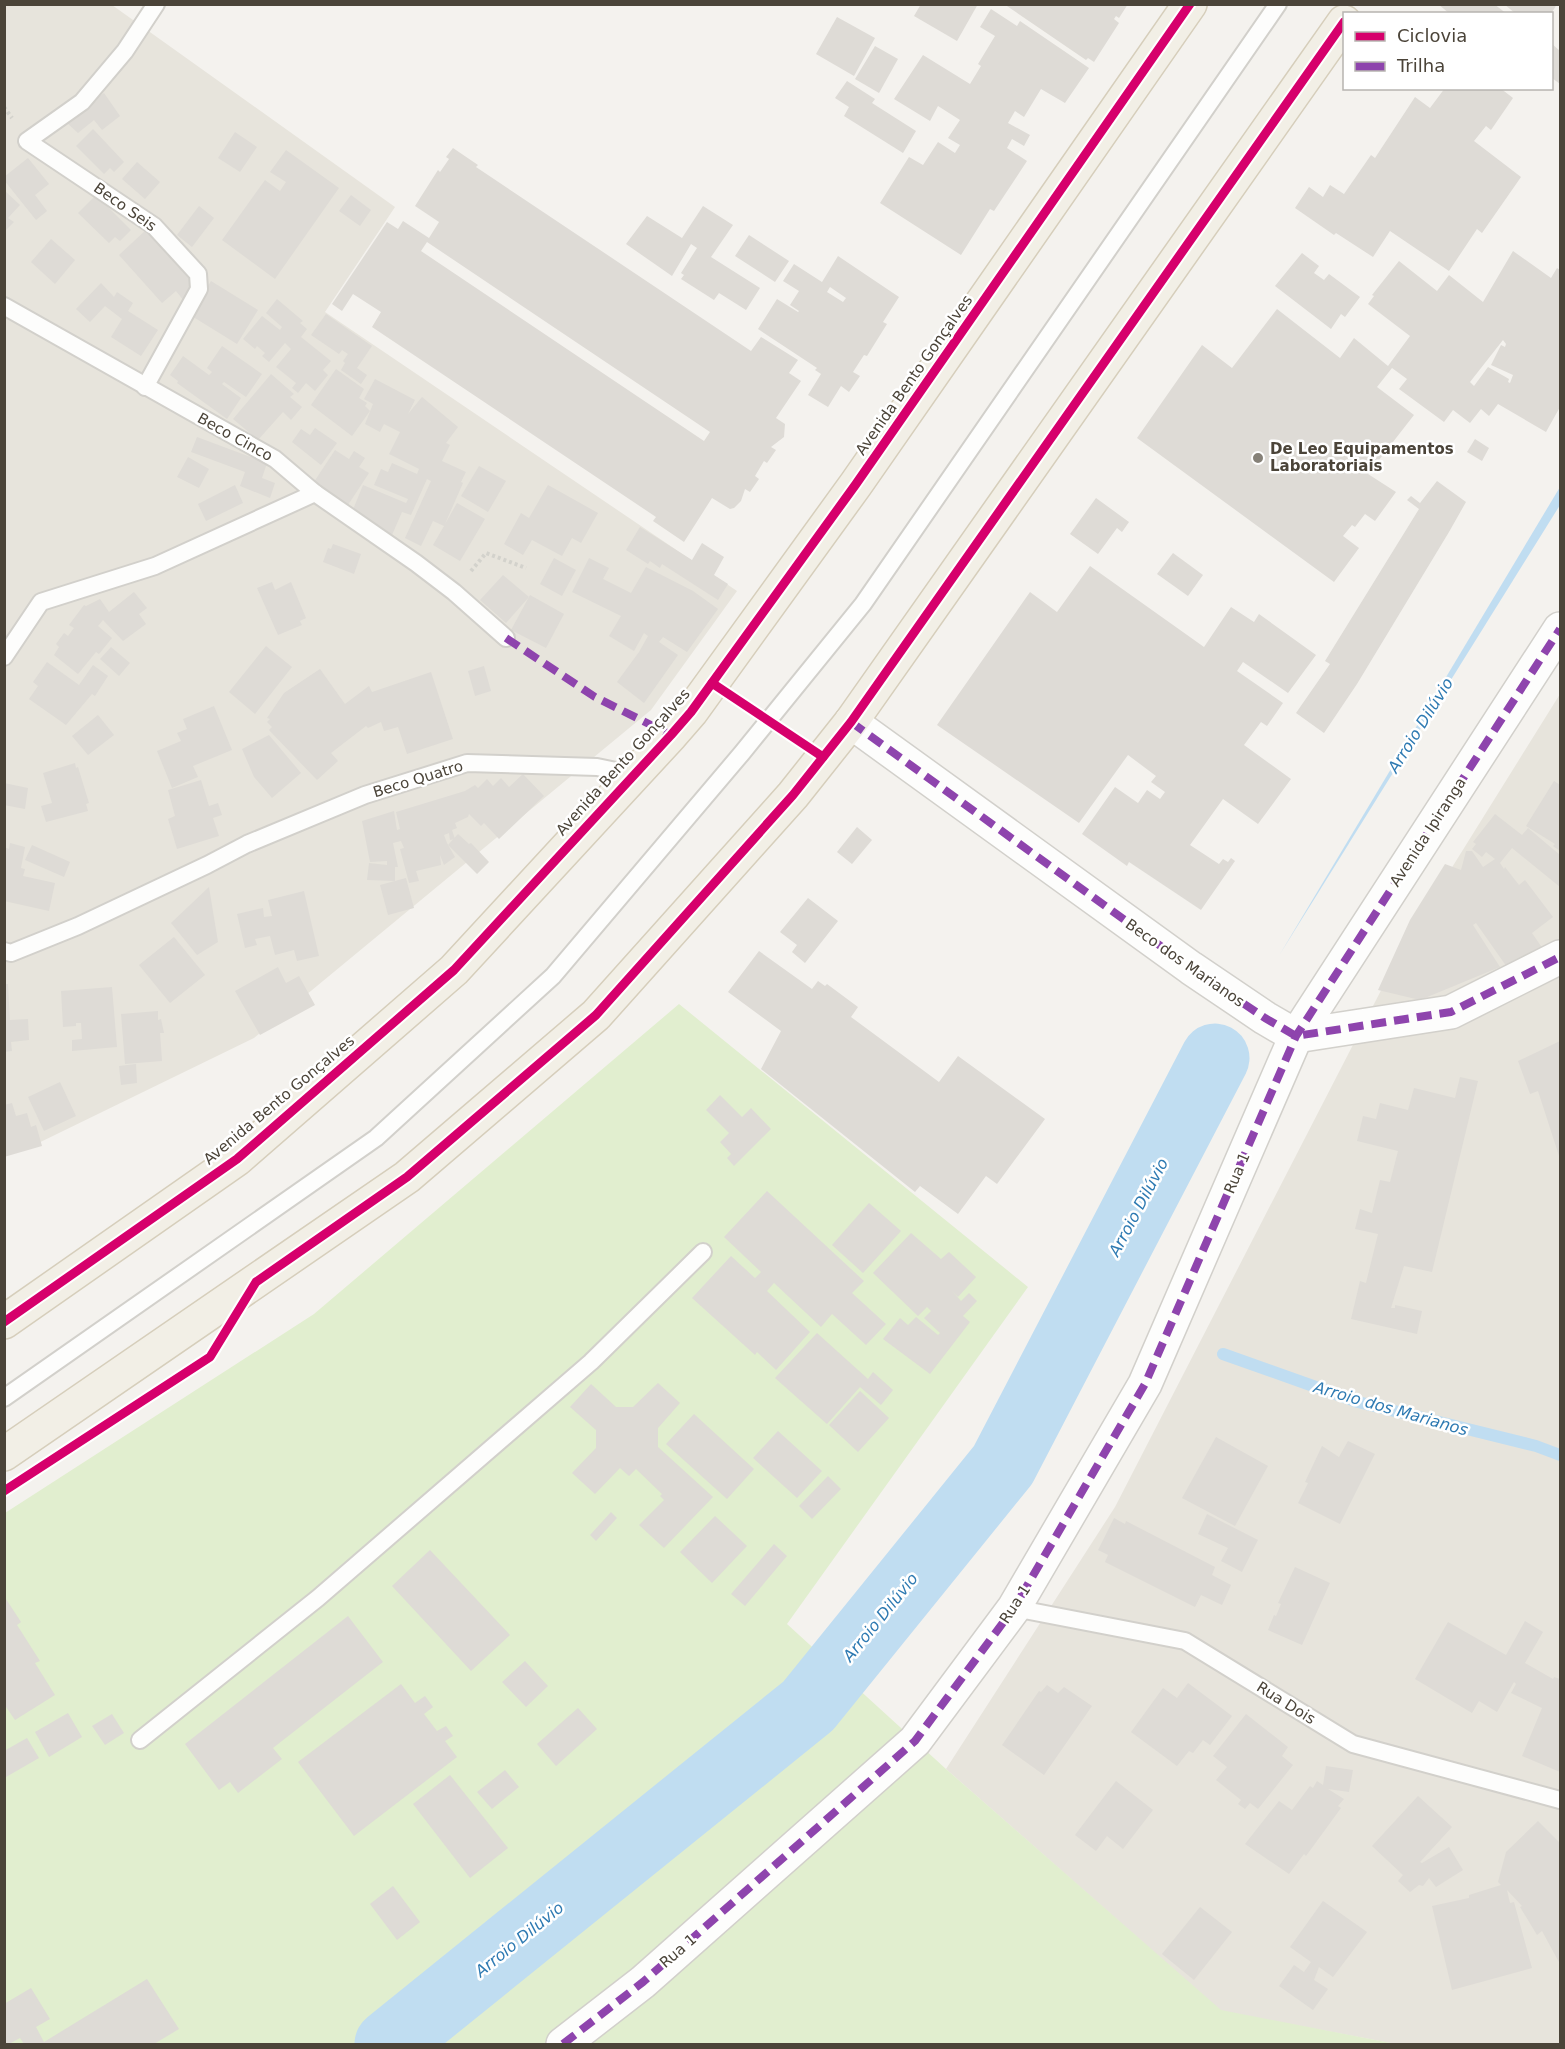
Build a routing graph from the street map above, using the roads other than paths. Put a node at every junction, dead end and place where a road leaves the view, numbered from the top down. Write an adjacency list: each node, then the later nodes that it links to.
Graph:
1 (156, 4): 6 (lane, Beco Seis)
2 (1190, 4): 12 (main road, Avenida Bento Gonçalves)
3 (1278, 4): 18 (lane)
4 (1343, 23): 11 (main road)
5 (4, 306): 6 (lane, Beco Cinco)
6 (145, 387): 7 (lane, Beco Cinco)
7 (315, 493): 9 (lane, Beco Cinco); 10 (lane)
8 (1560, 629): 15 (street, Avenida Ipiranga)
9 (506, 638)
10 (4, 657)
11 (851, 722): 15 (street, Beco dos Marianos); 19 (main road)
12 (635, 775): 13 (lane, Beco Quatro); 17 (main road, Avenida Bento Gonçalves)
13 (4, 951)
14 (1560, 957): 15 (street)
15 (1296, 1036): 20 (street, Rua 1)
16 (703, 1252): 21 (lane)
17 (4, 1322)
18 (4, 1398)
19 (4, 1454)
20 (1014, 1608): 22 (lane, Rua Dois); 23 (street, Rua 1)
21 (140, 1740)
22 (1560, 1800)
23 (563, 2044)

